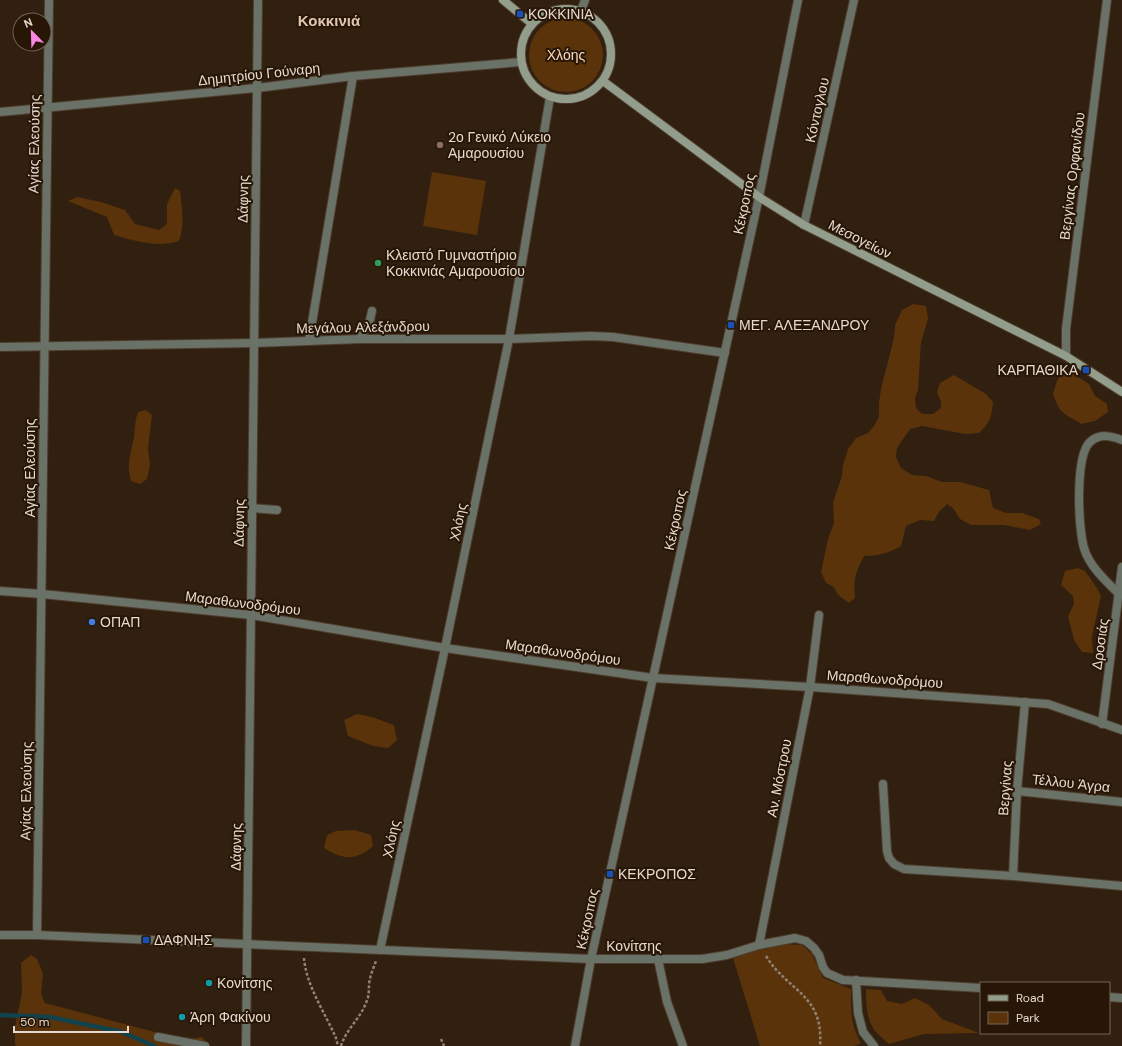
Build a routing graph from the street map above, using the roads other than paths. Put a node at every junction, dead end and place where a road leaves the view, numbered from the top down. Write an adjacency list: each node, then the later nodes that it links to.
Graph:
1 (49, 0): 15 (street, Αγίας Ελεούσης)
2 (258, 0): 13 (street, Δάφνης)
3 (503, 0): 9 (street)
4 (585, 0): 8 (street)
5 (798, 0): 17 (street, Κέκροπος)
6 (854, 0): 18 (street, Κόντογλου)
7 (1107, 0): 27 (street, Βεργίνας Ορφανίδου)
8 (582, 11): 9 (street); 12 (street)
9 (532, 24): 10 (street)
10 (521, 62): 11 (street, Δημητρίου Γούναρη); 14 (street)
11 (353, 76): 13 (street, Δημητρίου Γούναρη); 22 (street)
12 (603, 81): 14 (street); 17 (street, Μεσογείων)
13 (257, 88): 15 (street, Δημητρίου Γούναρη); 23 (street, Δάφνης)
14 (550, 97): 21 (street, Χλόης)
15 (47, 108): 16 (street, Δημητρίου Γούναρη); 24 (street, Αγίας Ελεούσης)
16 (0, 112)
17 (759, 197): 18 (street, Μεσογείων); 26 (street, Κέκροπος)
18 (804, 225): 27 (street, Μεσογείων)
19 (372, 311): 20 (street)
20 (360, 339): 21 (street, Μεγάλου Αλεξάνδρου); 22 (street, Μεγάλου Αλεξάνδρου)
21 (509, 339): 26 (street, Μεγάλου Αλεξάνδρου); 38 (street, Χλόης)
22 (309, 341): 23 (street, Μεγάλου Αλεξάνδρου)
23 (254, 343): 24 (street, Μεγάλου Αλεξάνδρου); 30 (street, Δάφνης)
24 (43, 346): 25 (street, Μεγάλου Αλεξάνδρου); 34 (street, Αγίας Ελεούσης)
25 (0, 347)
26 (725, 353): 39 (street, Κέκροπος)
27 (1066, 356): 28 (street, Μεσογείων)
28 (1122, 392)
29 (1122, 440): 35 (street)
30 (252, 508): 31 (street); 36 (street, Δάφνης)
31 (277, 510)
32 (1122, 567): 35 (street, Δροσιάς)
33 (0, 591): 34 (street, Μαραθωνοδρόμου)
34 (42, 594): 36 (street, Μαραθωνοδρόμου); 50 (street, Αγίας Ελεούσης)
35 (1119, 594): 42 (street, Δροσιάς)
36 (251, 615): 38 (street, Μαραθωνοδρόμου); 51 (street, Δάφνης)
37 (819, 616): 40 (street, Αν. Μόστρου)
38 (445, 648): 39 (street, Μαραθωνοδρόμου); 53 (street, Χλόης)
39 (653, 678): 40 (street, Μαραθωνοδρόμου); 54 (street, Κέκροπος)
40 (810, 687): 41 (street, Μαραθωνοδρόμου); 52 (street, Αν. Μόστρου)
41 (1025, 702): 42 (street, Μαραθωνοδρόμου); 45 (street, Βεργίνας)
42 (1102, 724): 43 (street, Μαραθωνοδρόμου)
43 (1122, 730)
44 (883, 784): 47 (street)
45 (1017, 791): 46 (street, Τέλλου Άγρα); 47 (street, Βεργίνας)
46 (1122, 802)
47 (1013, 876): 48 (street)
48 (1122, 886)
49 (0, 935): 50 (street, Κονίτσης)
50 (37, 935): 51 (street, Κονίτσης)
51 (248, 945): 53 (street, Κονίτσης); 62 (street, Δάφνης)
52 (759, 945): 55 (street, Κονίτσης); 56 (street, Κονίτσης)
53 (380, 950): 54 (street, Κονίτσης)
54 (592, 959): 55 (street, Κονίτσης); 63 (street, Κέκροπος)
55 (658, 959): 64 (street)
56 (856, 980): 57 (street, Κονίτσης); 65 (street)
57 (980, 988)
58 (1110, 997): 59 (street)
59 (1122, 998)
60 (158, 1037): 61 (street)
61 (205, 1046)
62 (246, 1046)
63 (575, 1046)
64 (684, 1046)
65 (874, 1046)

